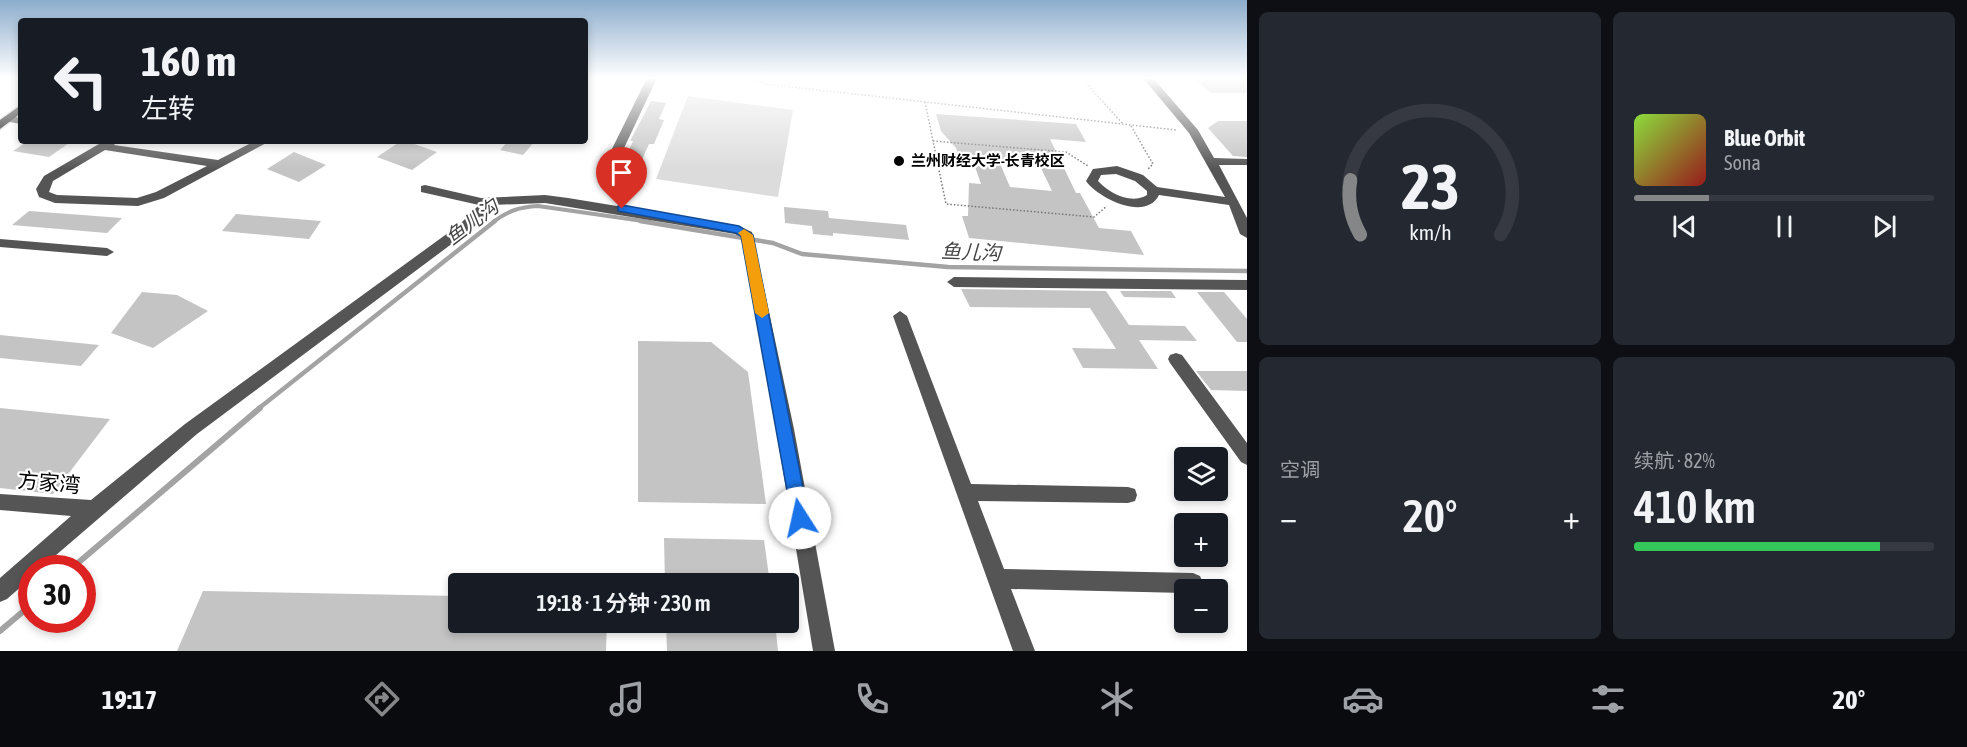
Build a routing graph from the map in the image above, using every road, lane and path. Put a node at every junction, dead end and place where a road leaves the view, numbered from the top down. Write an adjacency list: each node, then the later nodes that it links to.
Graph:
1 (637, 108): 16 (street)
2 (926, 108): 11 (path)
3 (982, 108): 8 (path)
4 (1109, 108): 8 (path)
5 (1174, 108): 10 (street)
6 (18, 110): 7 (main road)
7 (4, 122)
8 (1123, 124): 9 (path)
9 (1130, 125): 10 (path); 19 (path)
10 (1194, 132): 14 (street)
11 (933, 141): 18 (path); 22 (path)
12 (106, 144): 17 (street); 17 (street)
13 (258, 144): 17 (street)
14 (1210, 161): 15 (street); 24 (street)
15 (1247, 162)
16 (611, 163)
17 (218, 164)
18 (1097, 172): 19 (street); 22 (street)
19 (1139, 178): 21 (street)
20 (426, 189): 23 (street)
21 (1153, 190): 22 (street); 24 (street)
22 (1116, 199)
23 (488, 202): 36 (street); 40 (street)
24 (1234, 202): 25 (street)
25 (1247, 234)
26 (0, 243): 27 (street)
27 (107, 252)
28 (954, 282): 29 (street)
29 (1247, 285)
30 (900, 316): 33 (street)
31 (1176, 359): 32 (street)
32 (1247, 457)
33 (966, 492): 34 (street); 37 (street)
34 (1128, 495)
35 (0, 502): 36 (street, 方家湾)
36 (94, 509): 39 (street)
37 (998, 579): 38 (street); 41 (street)
38 (1174, 583)
39 (0, 592)
40 (824, 651)
41 (1024, 651)

